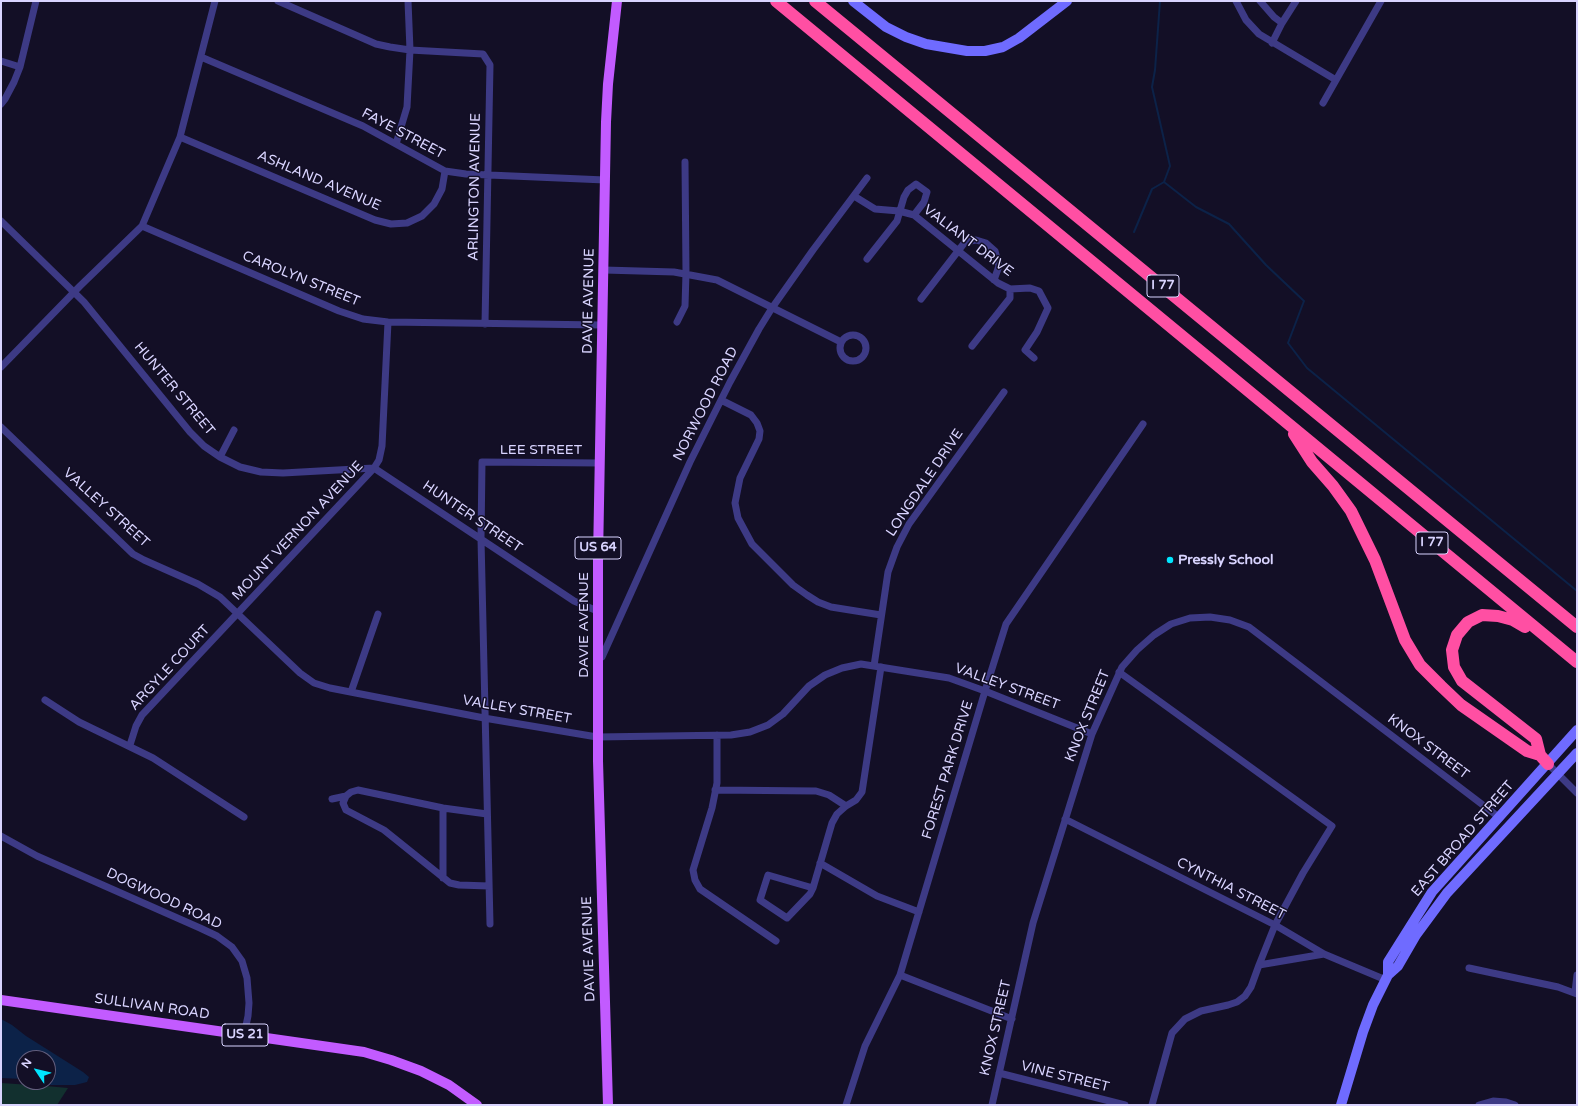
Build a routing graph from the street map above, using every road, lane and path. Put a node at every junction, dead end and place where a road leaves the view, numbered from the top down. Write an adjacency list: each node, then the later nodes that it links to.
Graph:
1 (36, 1): 19 (street)
2 (215, 1): 17 (street)
3 (278, 1): 16 (street)
4 (408, 1): 16 (street)
5 (617, 1): 29 (main road, DAVIE AVENUE / US 64)
6 (776, 1): 54 (highway, I 77)
7 (815, 1): 62 (highway, I 77)
8 (853, 1): 9 (main road)
9 (1067, 1)
10 (1236, 1): 15 (street)
11 (1260, 1): 14 (street)
12 (1296, 1): 14 (street)
13 (1382, 1): 20 (street)
14 (1282, 23): 15 (street)
15 (1272, 43): 20 (street)
16 (410, 50): 24 (street); 27 (street, ARLINGTON AVENUE)
17 (201, 57): 23 (street); 24 (street, FAYE STREET)
18 (1, 61): 19 (street)
19 (20, 67): 21 (street)
20 (1336, 80): 22 (street)
21 (1, 104)
22 (1323, 104)
23 (180, 137): 26 (street, ASHLAND AVENUE); 34 (street)
24 (396, 144): 26 (street, FAYE STREET)
25 (685, 162): 38 (street)
26 (445, 171): 27 (street, FAYE STREET)
27 (488, 175): 29 (street, FAYE STREET); 46 (street, ARLINGTON AVENUE)
28 (867, 178): 30 (street, NORWOOD ROAD)
29 (605, 180): 37 (main road, DAVIE AVENUE / US 64)
30 (854, 196): 31 (street, VALIANT DRIVE); 43 (street, NORWOOD ROAD)
31 (899, 211): 32 (street, VALIANT DRIVE); 32 (street); 36 (street)
32 (914, 215): 35 (street, VALIANT DRIVE)
33 (1, 221): 41 (street, HUNTER STREET)
34 (142, 226): 41 (street); 44 (street, CAROLYN STREET)
35 (958, 250): 39 (street, VALIANT DRIVE); 39 (street); 42 (street)
36 (867, 259)
37 (604, 270): 38 (street); 47 (main road, DAVIE AVENUE / US 64)
38 (686, 273): 43 (street); 45 (street)
39 (994, 280): 40 (street, VALIANT DRIVE)
40 (1010, 289): 49 (street); 50 (street, VALIANT DRIVE)
41 (74, 292): 51 (street); 58 (street, HUNTER STREET)
42 (921, 299)
43 (772, 308): 48 (street); 53 (street, NORWOOD ROAD)
44 (388, 322): 46 (street, CAROLYN STREET); 60 (street, MOUNT VERNON AVENUE)
45 (677, 322)
46 (485, 324): 47 (street, CAROLYN STREET)
47 (602, 325): 59 (main road, DAVIE AVENUE / US 64)
48 (841, 342)
49 (972, 346)
50 (1034, 358)
51 (1, 367)
52 (1004, 392): 66 (street, LONGDALE DRIVE)
53 (721, 400): 66 (street); 69 (street, NORWOOD ROAD)
54 (1287, 423): 70 (highway, I 77); 84 (highway)
55 (1143, 424): 74 (street, FOREST PARK DRIVE)
56 (1, 427): 64 (street, VALLEY STREET)
57 (234, 430): 58 (street)
58 (220, 457): 60 (street, HUNTER STREET)
59 (600, 463): 61 (street, LEE STREET); 63 (main road, DAVIE AVENUE / US 64)
60 (374, 468): 61 (street, HUNTER STREET); 64 (street, MOUNT VERNON AVENUE)
61 (481, 539): 63 (street, HUNTER STREET); 77 (street)
62 (1509, 571): 67 (highway); 68 (highway, I 77)
63 (598, 610): 69 (main road, DAVIE AVENUE / US 64)
64 (239, 614): 75 (street, VALLEY STREET); 82 (street, ARGYLE COURT)
65 (378, 614): 75 (street)
66 (881, 614): 71 (street, LONGDALE DRIVE)
67 (1577, 621)
68 (1577, 627)
69 (598, 658): 81 (main road, DAVIE AVENUE / US 64)
70 (1577, 662)
71 (877, 667): 74 (street, VALLEY STREET); 80 (street, VALLEY STREET); 90 (street, LONGDALE DRIVE)
72 (1577, 667): 84 (highway)
73 (1119, 672): 79 (street, KNOX STREET); 95 (street, KNOX STREET); 103 (street)
74 (985, 691): 79 (street, VALLEY STREET); 101 (street, FOREST PARK DRIVE)
75 (351, 692): 77 (street, VALLEY STREET)
76 (45, 700): 82 (street)
77 (484, 718): 81 (street, VALLEY STREET); 92 (street)
78 (1577, 730): 84 (main road, EAST BROAD STREET)
79 (1092, 734): 94 (street, KNOX STREET)
80 (717, 735): 81 (street, VALLEY STREET); 86 (street)
81 (597, 737): 117 (main road, DAVIE AVENUE / US 64)
82 (130, 745): 93 (street)
83 (1577, 753): 85 (main road, EAST BROAD STREET)
84 (1544, 760): 85 (street); 95 (main road, EAST BROAD STREET)
85 (1558, 774): 87 (street); 110 (main road, EAST BROAD STREET)
86 (715, 790): 90 (street); 104 (street)
87 (1577, 793)
88 (346, 796): 89 (street); 91 (street); 98 (street)
89 (332, 799)
90 (846, 806): 97 (street, LONGDALE DRIVE)
91 (443, 808): 92 (street); 98 (street)
92 (487, 814): 99 (street)
93 (244, 817)
94 (1065, 818): 103 (street, CYNTHIA STREET); 113 (street, KNOX STREET)
95 (1500, 818): 110 (main road, EAST BROAD STREET)
96 (1, 836): 114 (street, DOGWOOD ROAD)
97 (820, 863): 100 (street, LONGDALE DRIVE); 101 (street)
98 (443, 878): 99 (street)
99 (489, 886): 102 (street)
100 (813, 888): 100 (street)
101 (919, 912): 108 (street, FOREST PARK DRIVE)
102 (490, 924)
103 (1275, 925): 105 (street, CYNTHIA STREET); 106 (street)
104 (776, 941)
105 (1324, 954): 106 (street); 110 (street, CYNTHIA STREET)
106 (1259, 965): 121 (street)
107 (1469, 968): 111 (street)
108 (900, 974): 113 (street); 118 (street, FOREST PARK DRIVE)
109 (1577, 975): 111 (street)
110 (1387, 978): 122 (main road, EAST BROAD STREET)
111 (1576, 993)
112 (1, 1000): 114 (main road, SULLIVAN ROAD / US 21)
113 (1012, 1019): 115 (street, KNOX STREET)
114 (244, 1035): 116 (main road, SULLIVAN ROAD / US 21)
115 (999, 1073): 119 (street, KNOX STREET); 120 (street, VINE STREET)
116 (477, 1105)
117 (608, 1105)
118 (846, 1105)
119 (992, 1105)
120 (1125, 1105)
121 (1152, 1105)
122 (1341, 1105)
123 (1479, 1105): 124 (street)
124 (1515, 1105)

